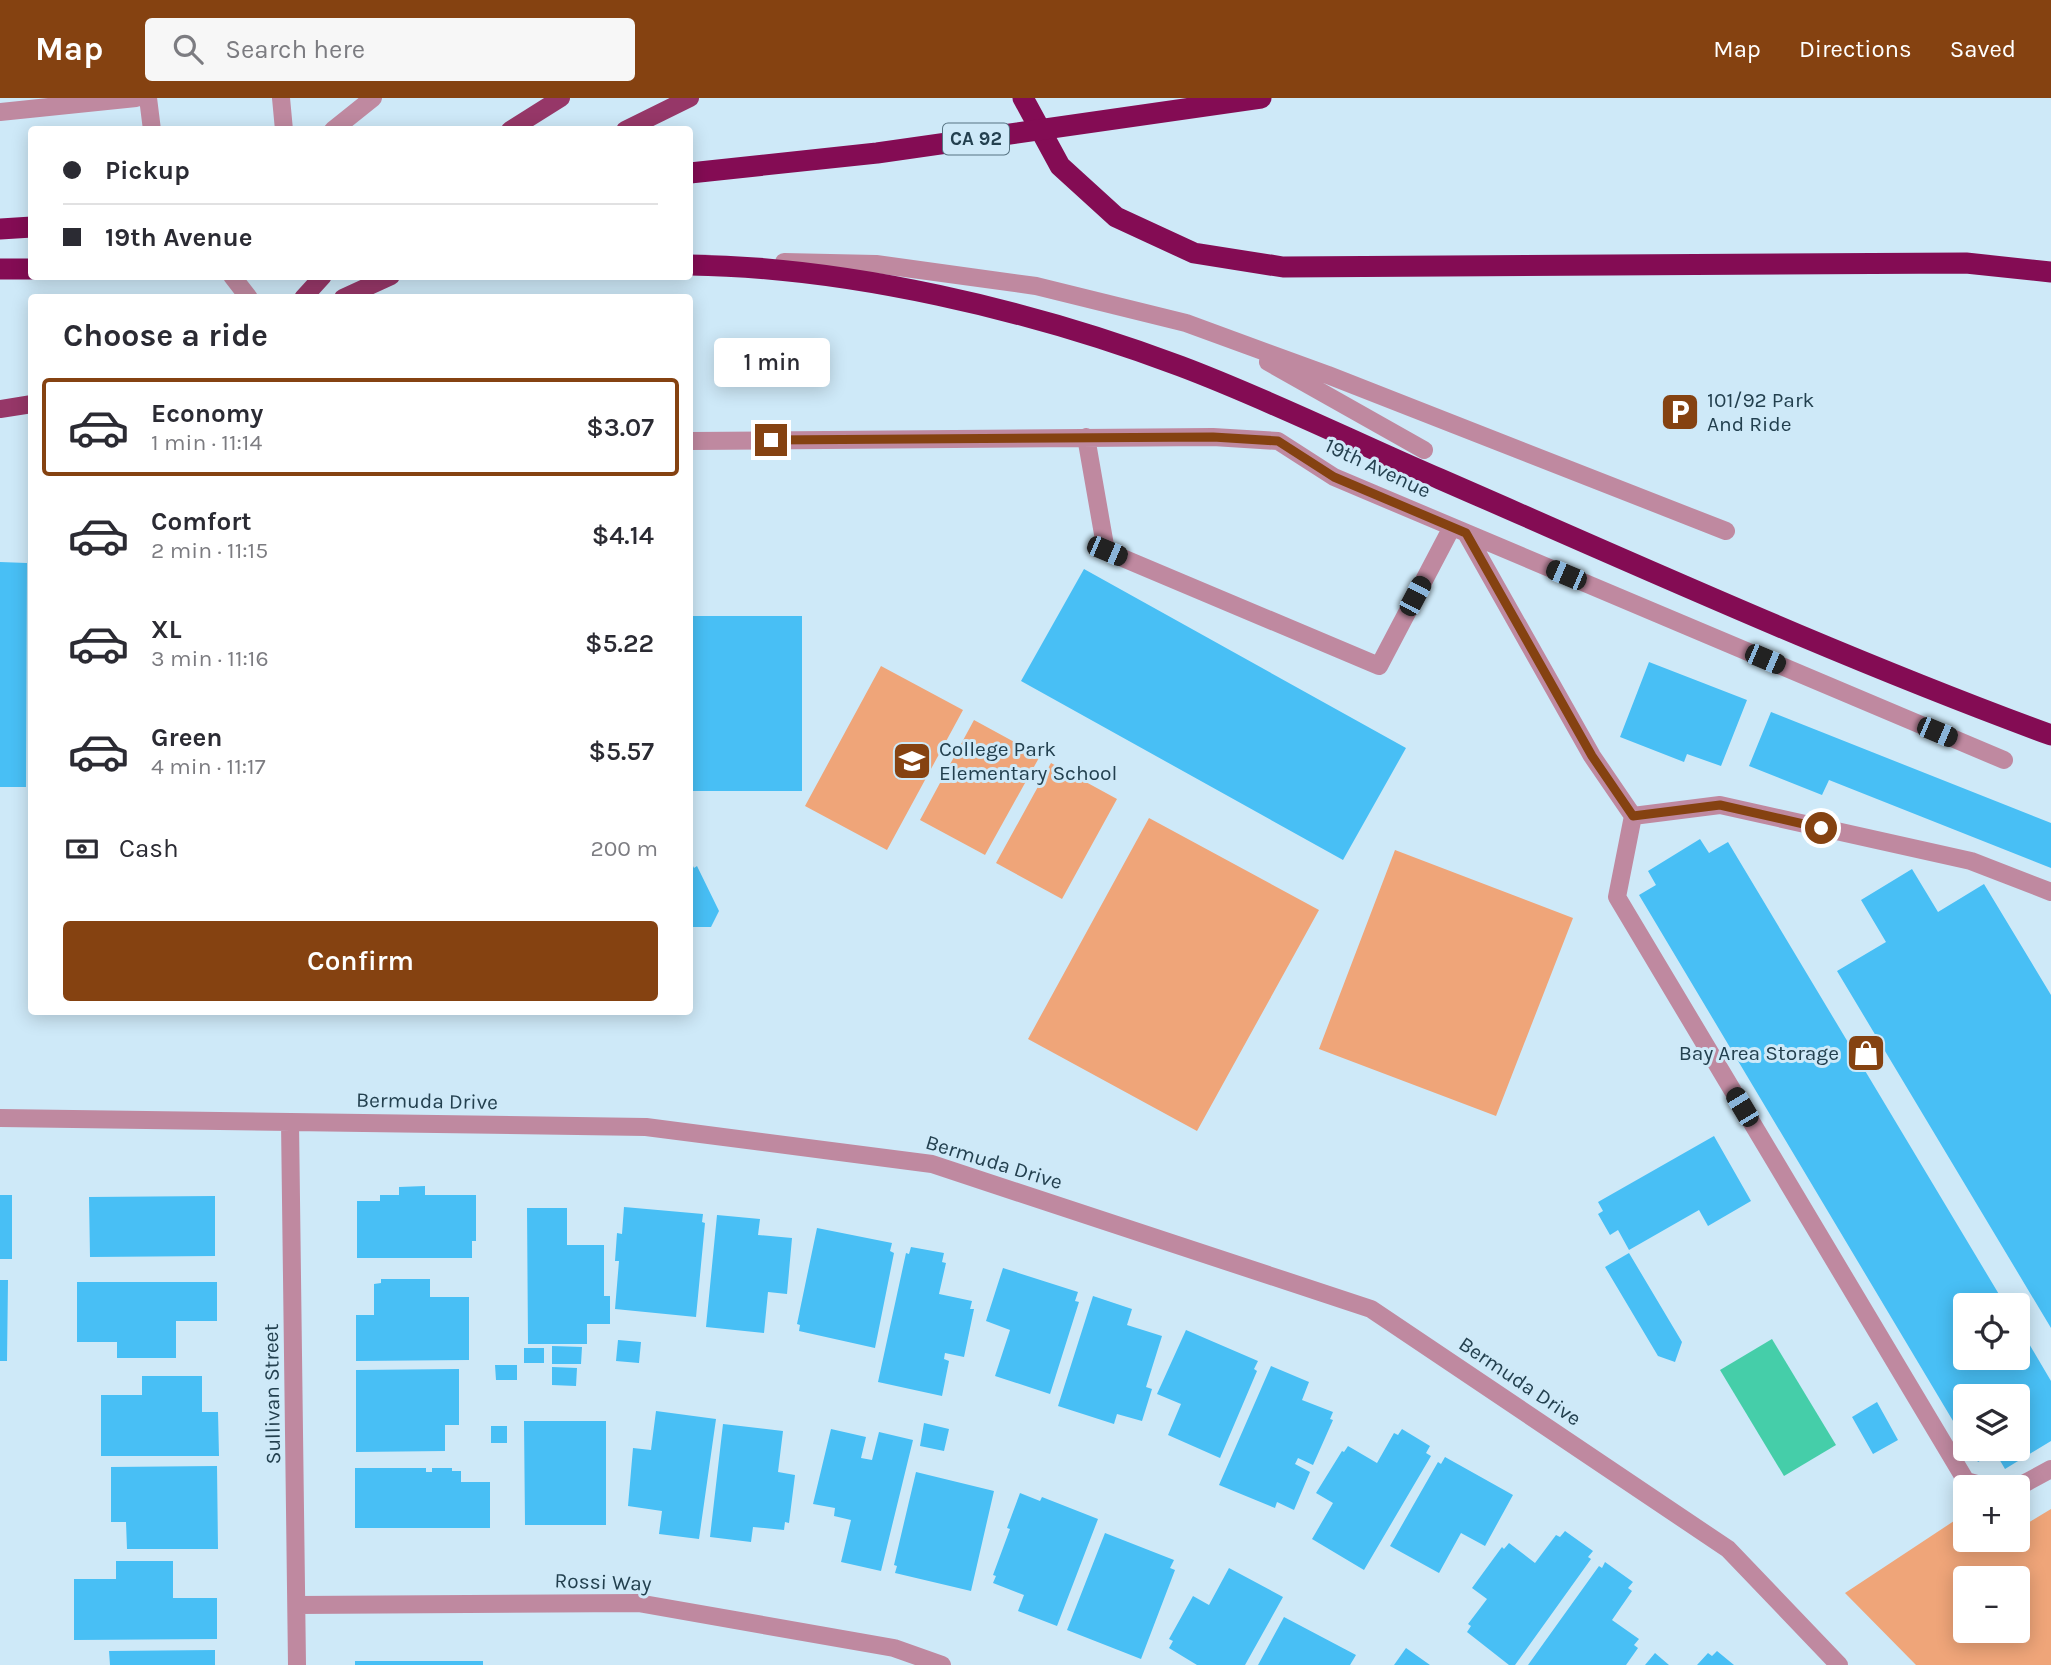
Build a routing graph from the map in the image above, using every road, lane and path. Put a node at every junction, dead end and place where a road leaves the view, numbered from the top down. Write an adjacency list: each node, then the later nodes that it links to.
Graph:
1 (136, 98): 9 (street)
2 (148, 98): 10 (street)
3 (281, 98): 11 (street)
4 (373, 98): 12 (street)
5 (562, 98): 13 (main road)
6 (690, 98): 14 (main road)
7 (1023, 98): 24 (highway)
8 (1261, 98): 15 (highway, CA 92, bridge)
9 (0, 112)
10 (152, 126)
11 (284, 126)
12 (337, 126)
13 (516, 126)
14 (633, 126)
15 (693, 173)
16 (28, 221): 17 (street)
17 (0, 223)
18 (28, 227): 19 (highway)
19 (0, 229)
20 (693, 263): 38 (street)
21 (693, 263): 39 (highway)
22 (0, 269): 23 (highway)
23 (28, 269)
24 (2051, 272)
25 (235, 280): 28 (street)
26 (319, 280): 29 (main road)
27 (382, 280): 30 (main road)
28 (246, 294)
29 (307, 294)
30 (352, 294)
31 (1262, 358): 36 (street)
32 (28, 405): 33 (main road)
33 (0, 409)
34 (1086, 437): 35 (street, 19th Avenue); 37 (street, 19th Avenue); 37 (street)
35 (693, 441)
36 (1424, 450)
37 (1459, 530): 40 (street, 19th Avenue); 41 (street)
38 (1726, 531)
39 (2051, 735)
40 (2004, 760)
41 (1633, 816): 42 (street); 46 (street)
42 (2051, 892)
43 (0, 1118): 44 (street, Bermuda Drive)
44 (290, 1122): 48 (street, Sullivan Street); 51 (street, Bermuda Drive)
45 (2051, 1468): 47 (street)
46 (1963, 1475)
47 (2030, 1480)
48 (297, 1605): 49 (street, Sullivan Street); 50 (street, Rossi Way)
49 (297, 1665)
50 (942, 1665)
51 (1839, 1665)

